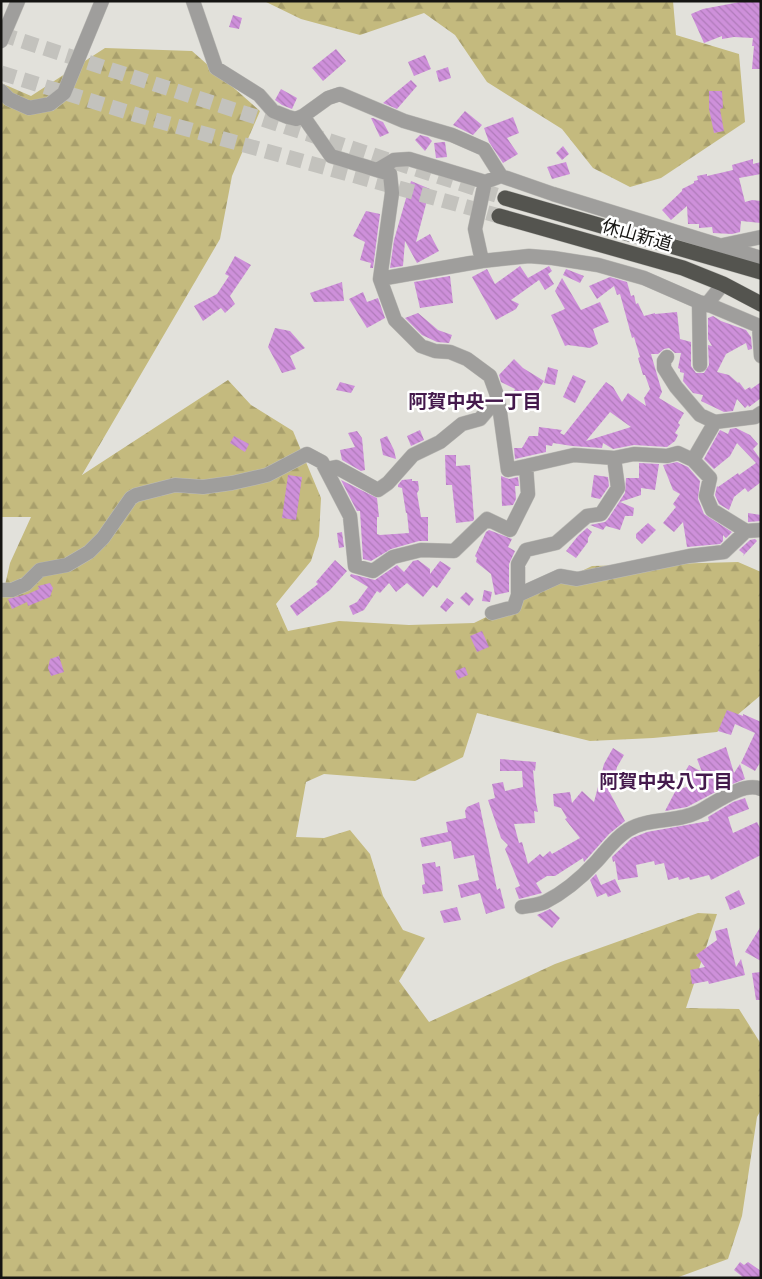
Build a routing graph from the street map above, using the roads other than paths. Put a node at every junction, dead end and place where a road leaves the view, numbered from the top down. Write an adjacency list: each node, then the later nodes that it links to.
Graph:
1 (18, 1): 4 (street)
2 (102, 1): 5 (street)
3 (193, 1): 6 (street)
4 (1, 42)
5 (1, 91)
6 (303, 116): 7 (street); 8 (street)
7 (377, 170): 9 (street); 17 (street)
8 (501, 176): 9 (street); 13 (street)
9 (485, 182): 15 (street)
10 (505, 198): 16 (highway, 休山新道)
11 (499, 216): 18 (highway, 休山新道)
12 (761, 237): 13 (street)
13 (722, 245): 14 (street)
14 (761, 258)
15 (482, 261): 17 (street); 19 (street)
16 (761, 272)
17 (380, 278): 24 (street)
18 (723, 284): 19 (street); 20 (highway, 休山新道)
19 (703, 303): 21 (street); 23 (street)
20 (761, 304)
21 (761, 356)
22 (667, 357): 26 (street)
23 (700, 366)
24 (498, 398): 29 (street); 30 (street)
25 (761, 413): 26 (street)
26 (715, 422): 28 (street)
27 (614, 458): 28 (street); 29 (street); 34 (street)
28 (693, 460): 32 (street)
29 (526, 466): 30 (street)
30 (326, 469): 33 (street)
31 (761, 530): 32 (street)
32 (746, 531): 34 (street)
33 (1, 590)
34 (518, 595): 35 (street)
35 (492, 613)
36 (761, 789): 37 (street)
37 (522, 907)

